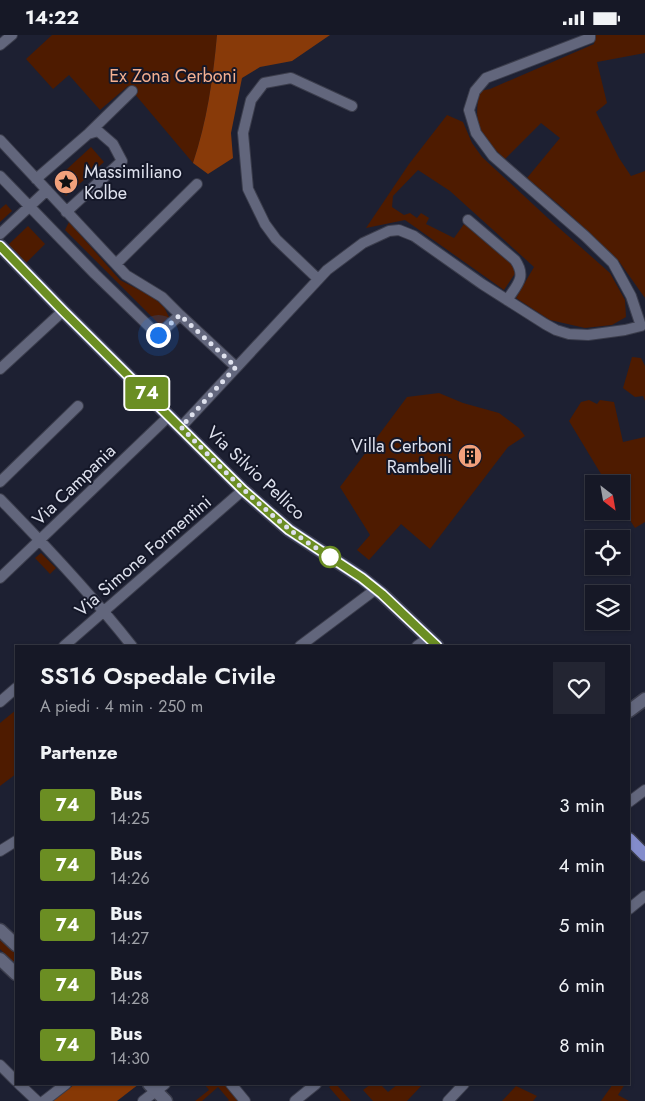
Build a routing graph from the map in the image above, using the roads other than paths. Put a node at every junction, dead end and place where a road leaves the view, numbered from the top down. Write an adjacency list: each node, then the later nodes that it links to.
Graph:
1 (12, 35): 3 (street)
2 (590, 35): 22 (street)
3 (0, 45)
4 (132, 91): 6 (street)
5 (352, 106): 18 (street)
6 (88, 134): 9 (street); 13 (street)
7 (0, 140): 9 (street)
8 (0, 176): 12 (street)
9 (36, 179): 11 (street)
10 (197, 184): 17 (street)
11 (46, 190): 12 (street); 13 (street)
12 (29, 206): 15 (street); 21 (street)
13 (66, 211): 17 (street)
14 (468, 220): 19 (street)
15 (0, 233)
16 (0, 246): 20 (main road, Via Silvio Pellico)
17 (116, 264): 21 (street)
18 (318, 279): 19 (street); 23 (street)
19 (506, 300): 22 (street)
20 (63, 311): 24 (street); 26 (main road, Via Silvio Pellico)
21 (180, 315): 23 (street)
22 (643, 325)
23 (236, 367): 27 (street)
24 (0, 369)
25 (78, 406): 28 (street)
26 (169, 416): 27 (main road, Via Silvio Pellico); 31 (street, Via Campania)
27 (181, 427): 29 (main road, Via Silvio Pellico)
28 (0, 482)
29 (243, 490): 33 (main road, Via Silvio Pellico); 34 (street, Via Simone Formentini)
30 (0, 499): 31 (street)
31 (40, 540): 32 (street, Via Campania); 34 (street)
32 (0, 578)
33 (376, 589): 35 (main road, Via Silvio Pellico); 38 (street)
34 (104, 611): 36 (street, Via Simone Formentini); 37 (street)
35 (433, 642)
36 (65, 645)
37 (131, 645)
38 (301, 645)
39 (15, 689): 41 (street)
40 (645, 699): 42 (street)
41 (0, 702)
42 (630, 710)
43 (645, 790): 44 (street)
44 (630, 801)
45 (630, 840): 48 (main road)
46 (15, 842): 47 (street)
47 (0, 851)
48 (645, 855)
49 (645, 896): 50 (street)
50 (630, 908)
51 (0, 930): 52 (street)
52 (15, 944)
53 (0, 959): 54 (street)
54 (15, 974)
55 (0, 1065): 56 (street)
56 (15, 1080)
57 (20, 1085): 63 (street)
58 (65, 1085): 64 (street)
59 (232, 1085): 67 (street)
60 (315, 1085): 68 (street)
61 (463, 1085): 69 (street)
62 (157, 1086): 65 (street); 66 (street)
63 (37, 1101)
64 (44, 1101)
65 (143, 1101)
66 (166, 1101)
67 (245, 1101)
68 (295, 1101)
69 (448, 1101)

